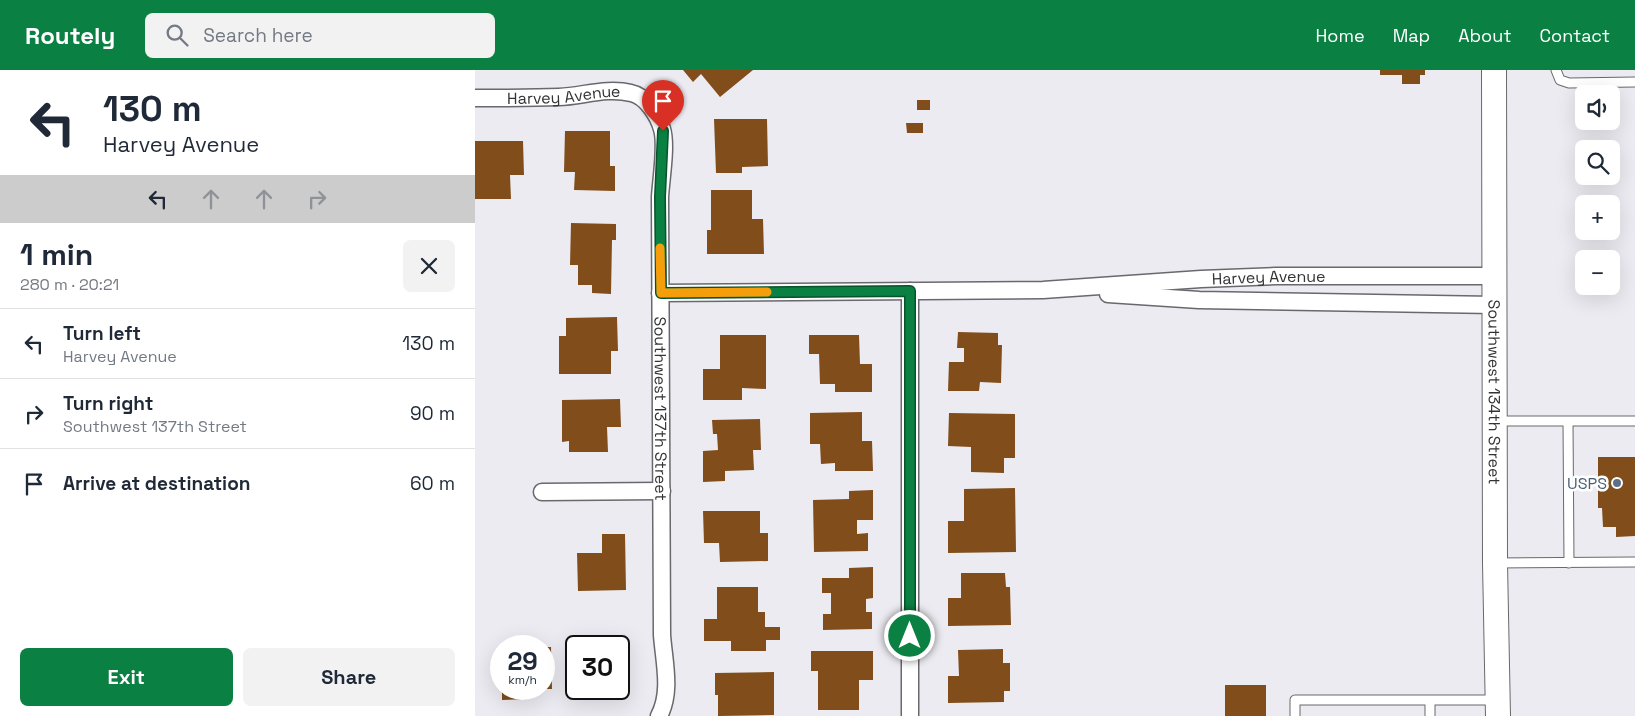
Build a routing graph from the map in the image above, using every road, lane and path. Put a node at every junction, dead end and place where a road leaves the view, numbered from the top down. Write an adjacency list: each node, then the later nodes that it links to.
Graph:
1 (1494, 70): 6 (main road, Southwest 134th Street)
2 (1556, 70): 3 (lane)
3 (1635, 82)
4 (475, 98): 5 (street, Harvey Avenue)
5 (649, 105): 9 (street, Southwest 137th Street)
6 (1494, 276): 7 (street, Harvey Avenue); 10 (main road, Southwest 134th Street)
7 (1043, 290): 8 (street, Harvey Avenue); 10 (street, Harvey Avenue)
8 (910, 291): 9 (street, Harvey Avenue); 22 (street)
9 (661, 293): 14 (street, Southwest 137th Street)
10 (1494, 304): 11 (main road, Southwest 134th Street)
11 (1494, 420): 12 (lane); 17 (main road, Southwest 134th Street)
12 (1568, 421): 13 (lane); 18 (lane)
13 (1635, 421)
14 (662, 491): 15 (street); 21 (street, Southwest 137th Street)
15 (542, 492)
16 (1635, 562): 18 (lane)
17 (1495, 563): 18 (lane); 20 (main road, Southwest 134th Street)
18 (1569, 563)
19 (1430, 700): 20 (lane); 23 (lane); 24 (lane)
20 (1498, 708)
21 (659, 716)
22 (910, 716)
23 (1295, 716)
24 (1430, 716)

